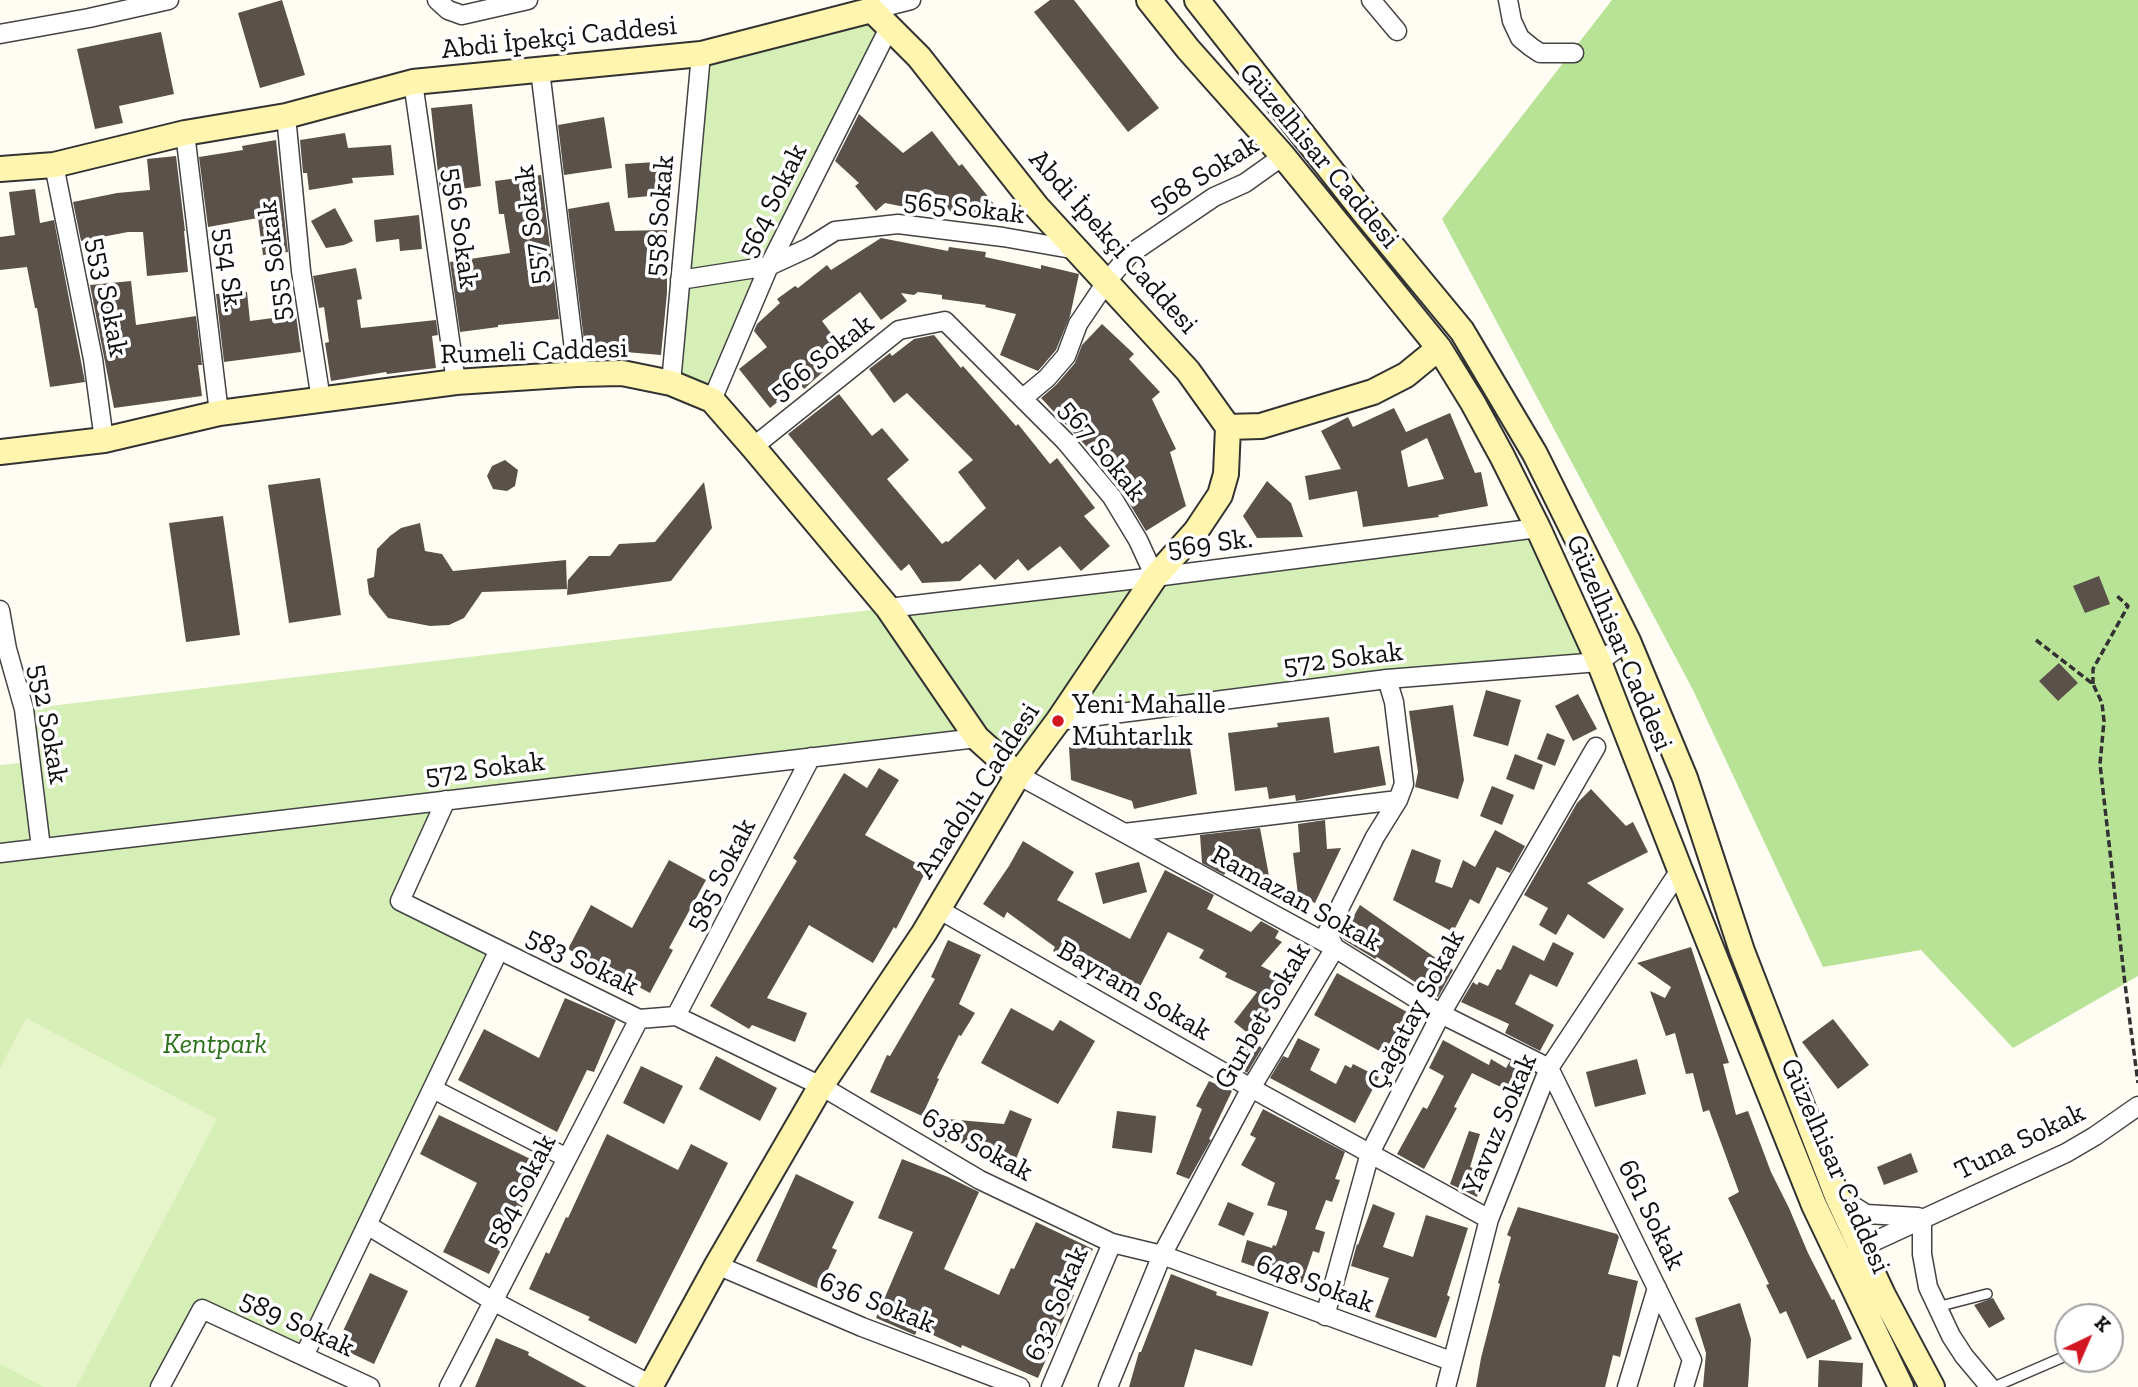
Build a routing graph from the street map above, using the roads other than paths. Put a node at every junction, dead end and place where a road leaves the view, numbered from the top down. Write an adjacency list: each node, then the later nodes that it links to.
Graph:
1 (169, 0): 12 (street)
2 (437, 0): 3 (street)
3 (528, 0)
4 (911, 0): 9 (street)
5 (1149, 0): 19 (street, Güzelhisar Caddesi)
6 (1197, 0): 42 (street, Güzelhisar Caddesi)
7 (1371, 0): 11 (street)
8 (1508, 0): 13 (street)
9 (872, 10): 10 (street, Abdi İpekçi Caddesi); 14 (street, Abdi İpekçi Caddesi)
10 (889, 28): 22 (street, Abdi İpekçi Caddesi); 23 (street, 564 Sokak)
11 (1397, 31)
12 (0, 34)
13 (1574, 53)
14 (701, 54): 15 (street, Abdi İpekçi Caddesi); 24 (street, 558 Sokak)
15 (540, 70): 16 (street, Abdi İpekçi Caddesi); 27 (street, 557 Sokak)
16 (413, 82): 17 (street, Abdi İpekçi Caddesi); 28 (street, 556 Sokak)
17 (286, 116): 18 (street, Abdi İpekçi Caddesi); 31 (street, 555 Sokak)
18 (184, 133): 20 (street, Abdi İpekçi Caddesi); 33 (street, 554 Sk.)
19 (1283, 156): 25 (street, 568 Sokak); 26 (street, Güzelhisar Caddesi)
20 (54, 165): 21 (street, Abdi İpekçi Caddesi); 35 (street, 553 Sokak)
21 (0, 169)
22 (1077, 250): 23 (street, 565 Sokak); 25 (street, Abdi İpekçi Caddesi)
23 (769, 266): 24 (street, 565 Sokak); 32 (street, 564 Sokak)
24 (680, 280): 29 (street, 558 Sokak)
25 (1107, 281): 30 (street, 568 Sokak); 34 (street, Abdi İpekçi Caddesi)
26 (1440, 348): 34 (street); 38 (street, Güzelhisar Caddesi)
27 (577, 374): 28 (street, Rumeli Caddesi); 29 (street, Rumeli Caddesi)
28 (456, 382): 31 (street, Rumeli Caddesi)
29 (671, 383): 32 (street, Rumeli Caddesi)
30 (1023, 398): 36 (street, 566 Sokak); 39 (street, 567 Sokak)
31 (321, 400): 33 (street, Rumeli Caddesi)
32 (712, 400): 36 (street, Rumeli Caddesi)
33 (219, 413): 35 (street, Rumeli Caddesi)
34 (1228, 427): 39 (street, Anadolu Caddesi)
35 (104, 440): 37 (street, Rumeli Caddesi)
36 (753, 446): 40 (street, Rumeli Caddesi)
37 (0, 452)
38 (1538, 528): 39 (street, 569 Sk.); 43 (street, Güzelhisar Caddesi)
39 (1155, 578): 40 (street, 569 Sk.); 45 (street, Anadolu Caddesi)
40 (888, 608): 46 (street, Rumeli Caddesi)
41 (0, 610): 53 (street, 552 Sokak)
42 (1628, 642): 43 (street); 69 (street, Güzelhisar Caddesi)
43 (1599, 662): 44 (street, 572 Sokak); 55 (street, Güzelhisar Caddesi)
44 (1387, 679): 45 (street, 572 Sokak); 51 (street, Gurbet Sokak)
45 (1058, 721): 49 (street, Anadolu Caddesi)
46 (977, 738): 48 (street, 572 Sokak); 49 (street, Rumeli Caddesi)
47 (1596, 747): 59 (street, Çağatay Sokak)
48 (811, 757): 50 (street, 572 Sokak); 60 (street, 585 Sokak)
49 (1018, 775): 52 (street, Ramazan Sokak); 56 (street, Anadolu Caddesi)
50 (446, 800): 53 (street, 572 Sokak); 58 (street, 583 Sokak)
51 (1398, 800): 52 (street); 57 (street, Gurbet Sokak)
52 (1124, 833): 57 (street, Ramazan Sokak)
53 (41, 848): 54 (street, 572 Sokak)
54 (0, 853)
55 (1680, 870): 62 (street, Yavuz Sokak); 95 (street, Güzelhisar Caddesi)
56 (938, 909): 63 (street, Anadolu Caddesi); 64 (street, Bayram Sokak)
57 (1335, 948): 59 (street, Ramazan Sokak); 64 (street, Gurbet Sokak)
58 (499, 950): 61 (street, 583 Sokak); 65 (street)
59 (1441, 1014): 62 (street, Ramazan Sokak); 67 (street, Çağatay Sokak)
60 (676, 1016): 61 (street, 583 Sokak); 63 (street)
61 (639, 1019): 68 (street, 584 Sokak)
62 (1549, 1068): 71 (street, Yavuz Sokak); 77 (street, 661 Sokak)
63 (821, 1086): 73 (street, 638 Sokak); 76 (street, Anadolu Caddesi)
64 (1251, 1088): 67 (street, Bayram Sokak); 75 (street, Gurbet Sokak)
65 (433, 1089): 68 (street); 72 (street)
66 (2138, 1107): 70 (street, Tuna Sokak)
67 (1370, 1153): 71 (street, Bayram Sokak); 81 (street, Çağatay Sokak)
68 (567, 1158): 79 (street, 584 Sokak)
69 (1837, 1196): 70 (street); 74 (street, Güzelhisar Caddesi)
70 (1922, 1218): 74 (street, Tuna Sokak); 80 (street)
71 (1489, 1219): 83 (street, Yavuz Sokak)
72 (367, 1225): 79 (street); 82 (street)
73 (1112, 1243): 75 (street, 638 Sokak); 90 (street, 632 Sokak)
74 (1862, 1247): 96 (street, Güzelhisar Caddesi)
75 (1162, 1255): 81 (street, 648 Sokak); 91 (street, Gurbet Sokak)
76 (717, 1265): 85 (street, Anadolu Caddesi); 89 (street, 636 Sokak)
77 (1657, 1288): 93 (street); 94 (street, 661 Sokak)
78 (1986, 1294): 80 (lane)
79 (493, 1301): 85 (street); 88 (street, 584 Sokak)
80 (1937, 1307): 97 (street)
81 (1325, 1317): 83 (street, 648 Sokak)
82 (304, 1356): 86 (street, 589 Sokak); 87 (street, 589 Sokak)
83 (1451, 1361): 92 (street, Yavuz Sokak)
84 (2054, 1361): 97 (lane)
85 (650, 1386)
86 (160, 1387)
87 (370, 1387)
88 (449, 1387)
89 (1020, 1387)
90 (1051, 1387)
91 (1108, 1387)
92 (1446, 1387)
93 (1627, 1387)
94 (1684, 1387)
95 (1901, 1387)
96 (1932, 1387)
97 (1992, 1387)

